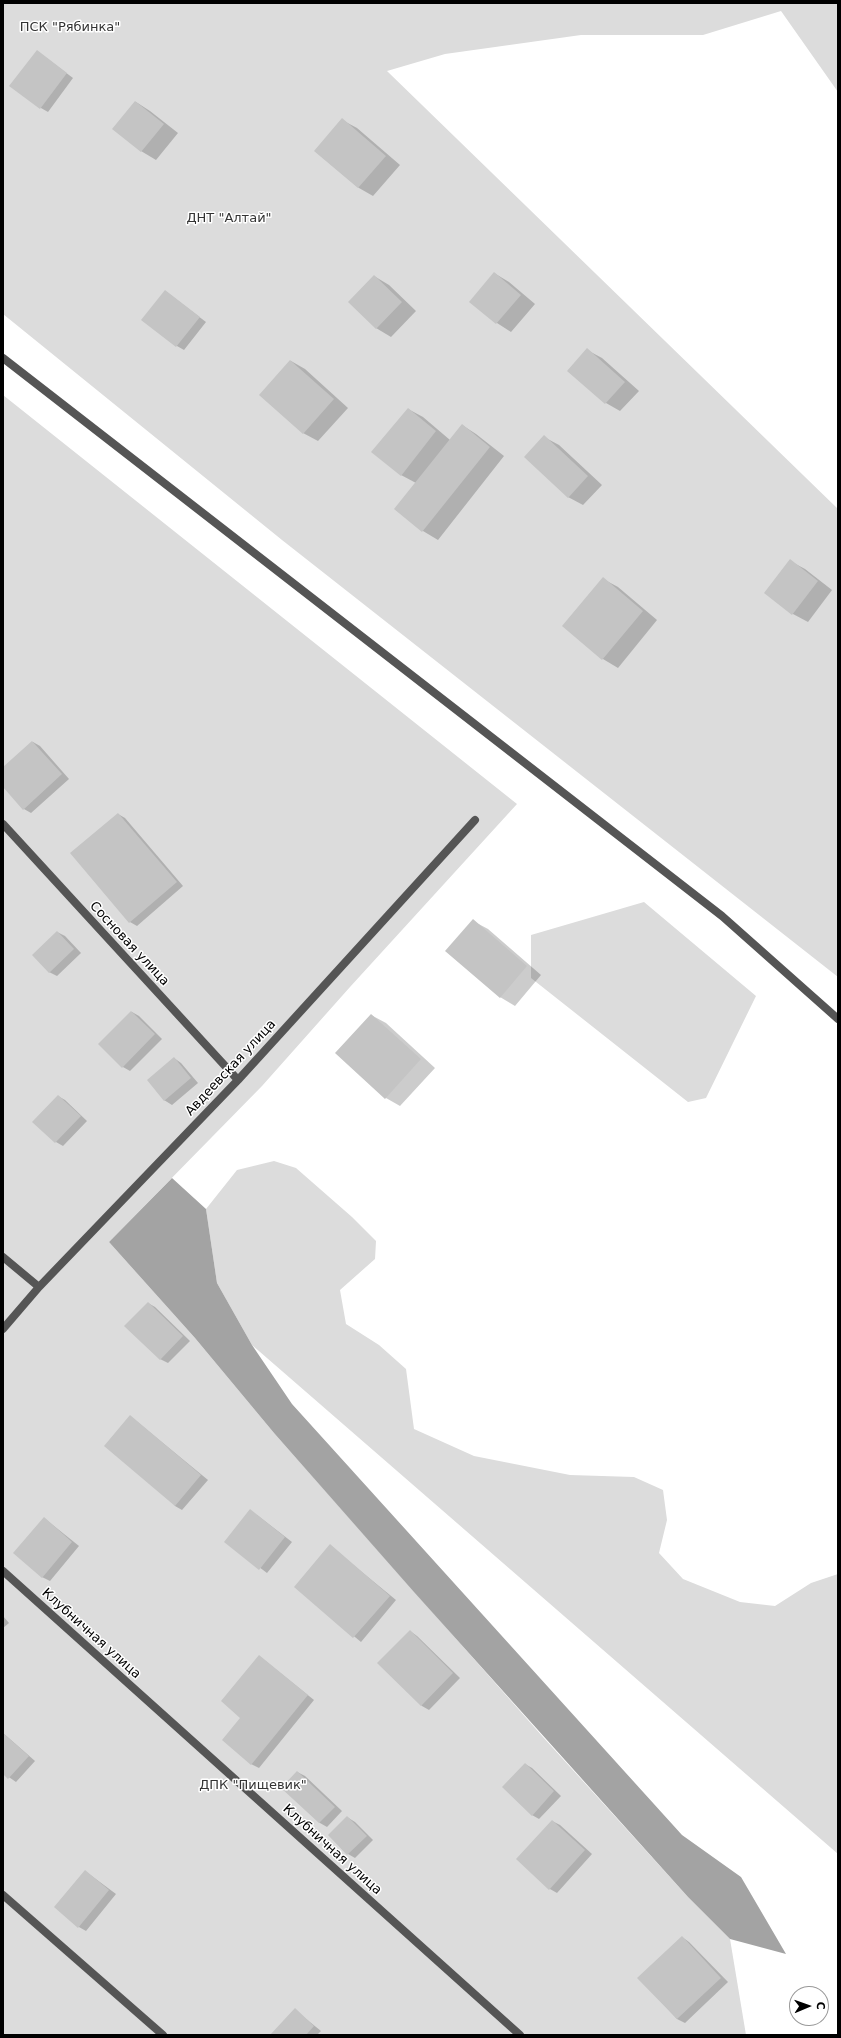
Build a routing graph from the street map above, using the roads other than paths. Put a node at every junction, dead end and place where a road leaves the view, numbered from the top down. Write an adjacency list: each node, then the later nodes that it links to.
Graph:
1 (3, 358): 4 (street)
2 (475, 820): 5 (street, Авдеевская улица)
3 (3, 824): 5 (street, Сосновая улица)
4 (838, 1019)
5 (238, 1080): 7 (street, Авдеевская улица)
6 (3, 1257): 7 (street)
7 (39, 1287): 8 (street, Авдеевская улица)
8 (3, 1329)
9 (3, 1572): 12 (street, Клубничная улица)
10 (3, 1895): 11 (street)
11 (163, 2035)
12 (520, 2035)

